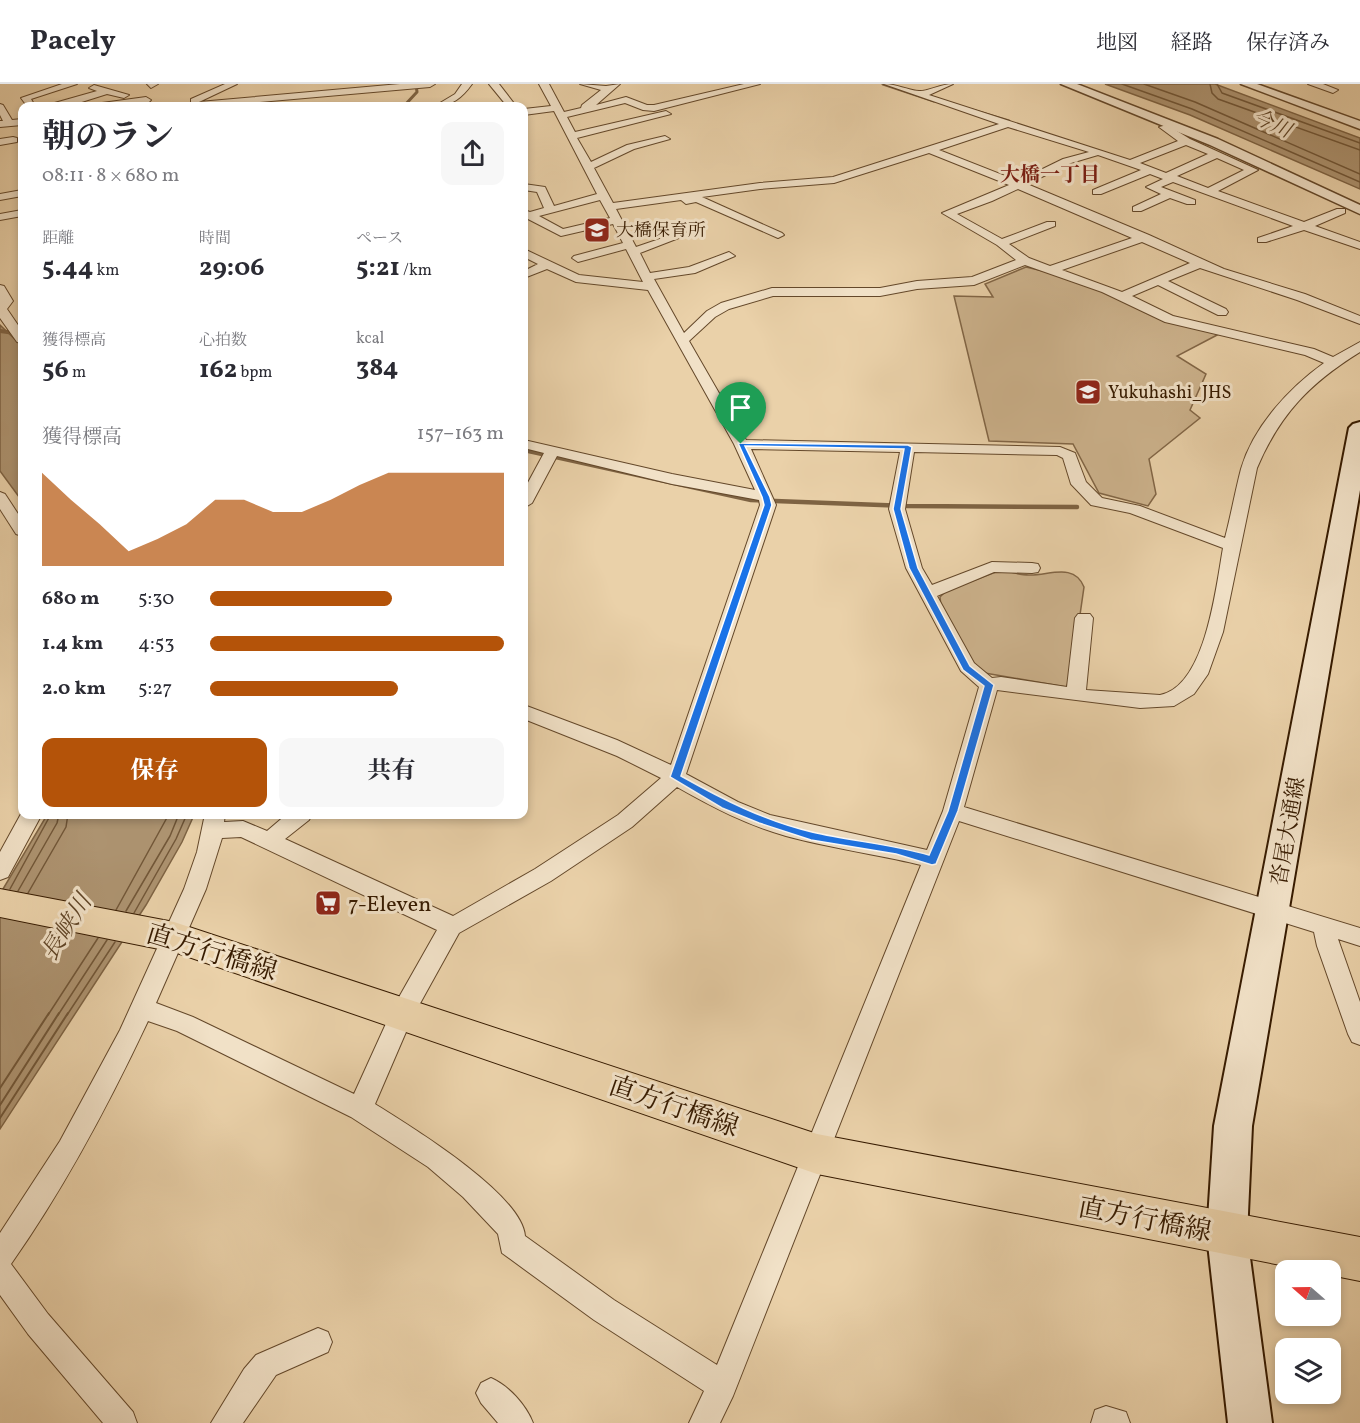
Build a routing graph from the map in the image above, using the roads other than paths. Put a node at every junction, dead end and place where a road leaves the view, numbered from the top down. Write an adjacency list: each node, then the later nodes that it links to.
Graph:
1 (72, 84): 28 (street)
2 (80, 84): 20 (street)
3 (232, 84): 31 (street)
4 (430, 84): 16 (street)
5 (467, 84): 27 (street)
6 (494, 84): 35 (street)
7 (544, 84): 38 (street)
8 (585, 84): 17 (street)
9 (754, 84): 38 (street)
10 (889, 84): 23 (street)
11 (948, 84): 23 (street)
12 (1066, 84): 42 (street)
13 (1247, 84): 43 (street)
14 (1313, 84): 19 (street)
15 (300, 86): 21 (street)
16 (402, 86): 21 (street); 25 (street)
17 (610, 87): 38 (street)
18 (255, 89): 24 (street)
19 (1333, 90)
20 (107, 91): 22 (street); 29 (street)
21 (335, 94): 24 (street)
22 (124, 95)
23 (920, 95): 41 (street)
24 (298, 97): 32 (street); 33 (street)
25 (389, 97)
26 (146, 100): 30 (street)
27 (451, 101): 34 (street)
28 (28, 102)
29 (72, 102)
30 (131, 102)
31 (191, 102)
32 (246, 102)
33 (318, 102)
34 (460, 102)
35 (509, 102)
36 (0, 107): 40 (street)
37 (528, 110): 38 (street)
38 (558, 110): 45 (street)
39 (688, 111): 45 (street)
40 (5, 124)
41 (1009, 124): 44 (street); 52 (street)
42 (1172, 125): 49 (street); 69 (street)
43 (1360, 125)
44 (993, 130): 48 (street); 51 (street)
45 (572, 136): 55 (street)
46 (665, 139): 55 (street)
47 (13, 140): 50 (street)
48 (1020, 140)
49 (1186, 141): 53 (street); 54 (street)
50 (0, 142)
51 (931, 150): 58 (street); 71 (street)
52 (1098, 152): 54 (street); 58 (street)
53 (1218, 154): 57 (street); 60 (street)
54 (1131, 163): 56 (street)
55 (588, 167): 64 (street)
56 (1151, 170): 57 (street); 61 (street)
57 (1171, 177): 60 (street); 63 (street)
58 (1017, 185): 80 (street); 82 (street)
59 (528, 187): 67 (street)
60 (1209, 191): 77 (street)
61 (1097, 192)
62 (18, 194): 65 (street)
63 (1170, 194): 66 (street); 68 (street)
64 (604, 196): 67 (street); 71 (street)
65 (0, 197)
66 (1191, 202)
67 (550, 209): 73 (street)
68 (1137, 209)
69 (1360, 210)
70 (1341, 211): 77 (street)
71 (613, 213): 74 (street); 79 (street); 84 (street)
72 (18, 214): 75 (street)
73 (528, 214)
74 (528, 216)
75 (0, 217)
76 (1051, 224): 82 (street)
77 (1304, 225): 81 (street); 83 (street)
78 (682, 234): 84 (street)
79 (778, 235)
80 (1145, 237): 89 (street); 91 (street)
81 (1262, 240)
82 (1001, 243): 88 (street)
83 (1360, 246)
84 (632, 249): 87 (street); 94 (street)
85 (528, 255): 90 (street)
86 (729, 256): 94 (street)
87 (578, 258)
88 (1025, 261): 91 (street); 102 (street)
89 (1202, 263): 93 (street); 100 (street)
90 (548, 264): 92 (street); 94 (street)
91 (1050, 270): 96 (street)
92 (528, 273)
93 (1158, 281): 96 (street); 97 (street)
94 (649, 282): 102 (street)
95 (0, 290): 101 (street)
96 (1122, 296): 104 (street)
97 (1208, 305): 98 (street); 99 (street)
98 (1222, 312)
99 (1184, 314)
100 (1360, 320)
101 (18, 328)
102 (682, 339): 106 (street)
103 (1360, 346): 104 (street)
104 (1334, 363): 114 (street)
105 (1360, 428): 130 (main road, 沓尾大通線)
106 (741, 444): 108 (street); 112 (street)
107 (528, 445): 109 (street)
108 (908, 447): 114 (street); 116 (street)
109 (552, 451): 110 (street); 112 (street)
110 (528, 496)
111 (0, 497): 113 (street)
112 (766, 497): 121 (street)
113 (18, 525)
114 (1232, 546): 119 (street)
115 (1032, 568): 116 (street)
116 (926, 594): 118 (street)
117 (1084, 618): 119 (street)
118 (989, 685): 119 (street); 122 (street)
119 (1076, 694)
120 (528, 714): 121 (street)
121 (675, 777): 127 (street); 131 (street)
122 (953, 811): 127 (street); 130 (street)
123 (29, 819): 128 (street)
124 (296, 819): 126 (street)
125 (214, 822): 126 (street); 133 (street)
126 (269, 841): 131 (street)
127 (932, 861): 139 (street)
128 (0, 871)
129 (0, 903): 133 (main road, 直方行橋線)
130 (1273, 909): 132 (street); 140 (main road, 沓尾大通線)
131 (451, 926): 136 (street)
132 (1324, 926): 134 (street); 137 (street)
133 (163, 935): 135 (street); 136 (main road, 直方行橋線)
134 (1360, 938)
135 (142, 1008): 138 (street); 141 (street)
136 (402, 1013): 138 (street); 139 (main road, 直方行橋線)
137 (1360, 1034)
138 (360, 1109): 145 (street)
139 (817, 1154): 140 (main road, 直方行橋線); 145 (street)
140 (1227, 1235): 142 (main road, 直方行橋線); 153 (main road, 沓尾大通線)
141 (0, 1256)
142 (1360, 1259)
143 (0, 1272): 147 (street)
144 (318, 1342): 148 (street)
145 (723, 1386): 150 (street)
146 (491, 1393): 149 (street)
147 (122, 1423)
148 (226, 1423)
149 (518, 1423)
150 (704, 1423)
151 (1106, 1423): 152 (street)
152 (1115, 1423)
153 (1250, 1423)

